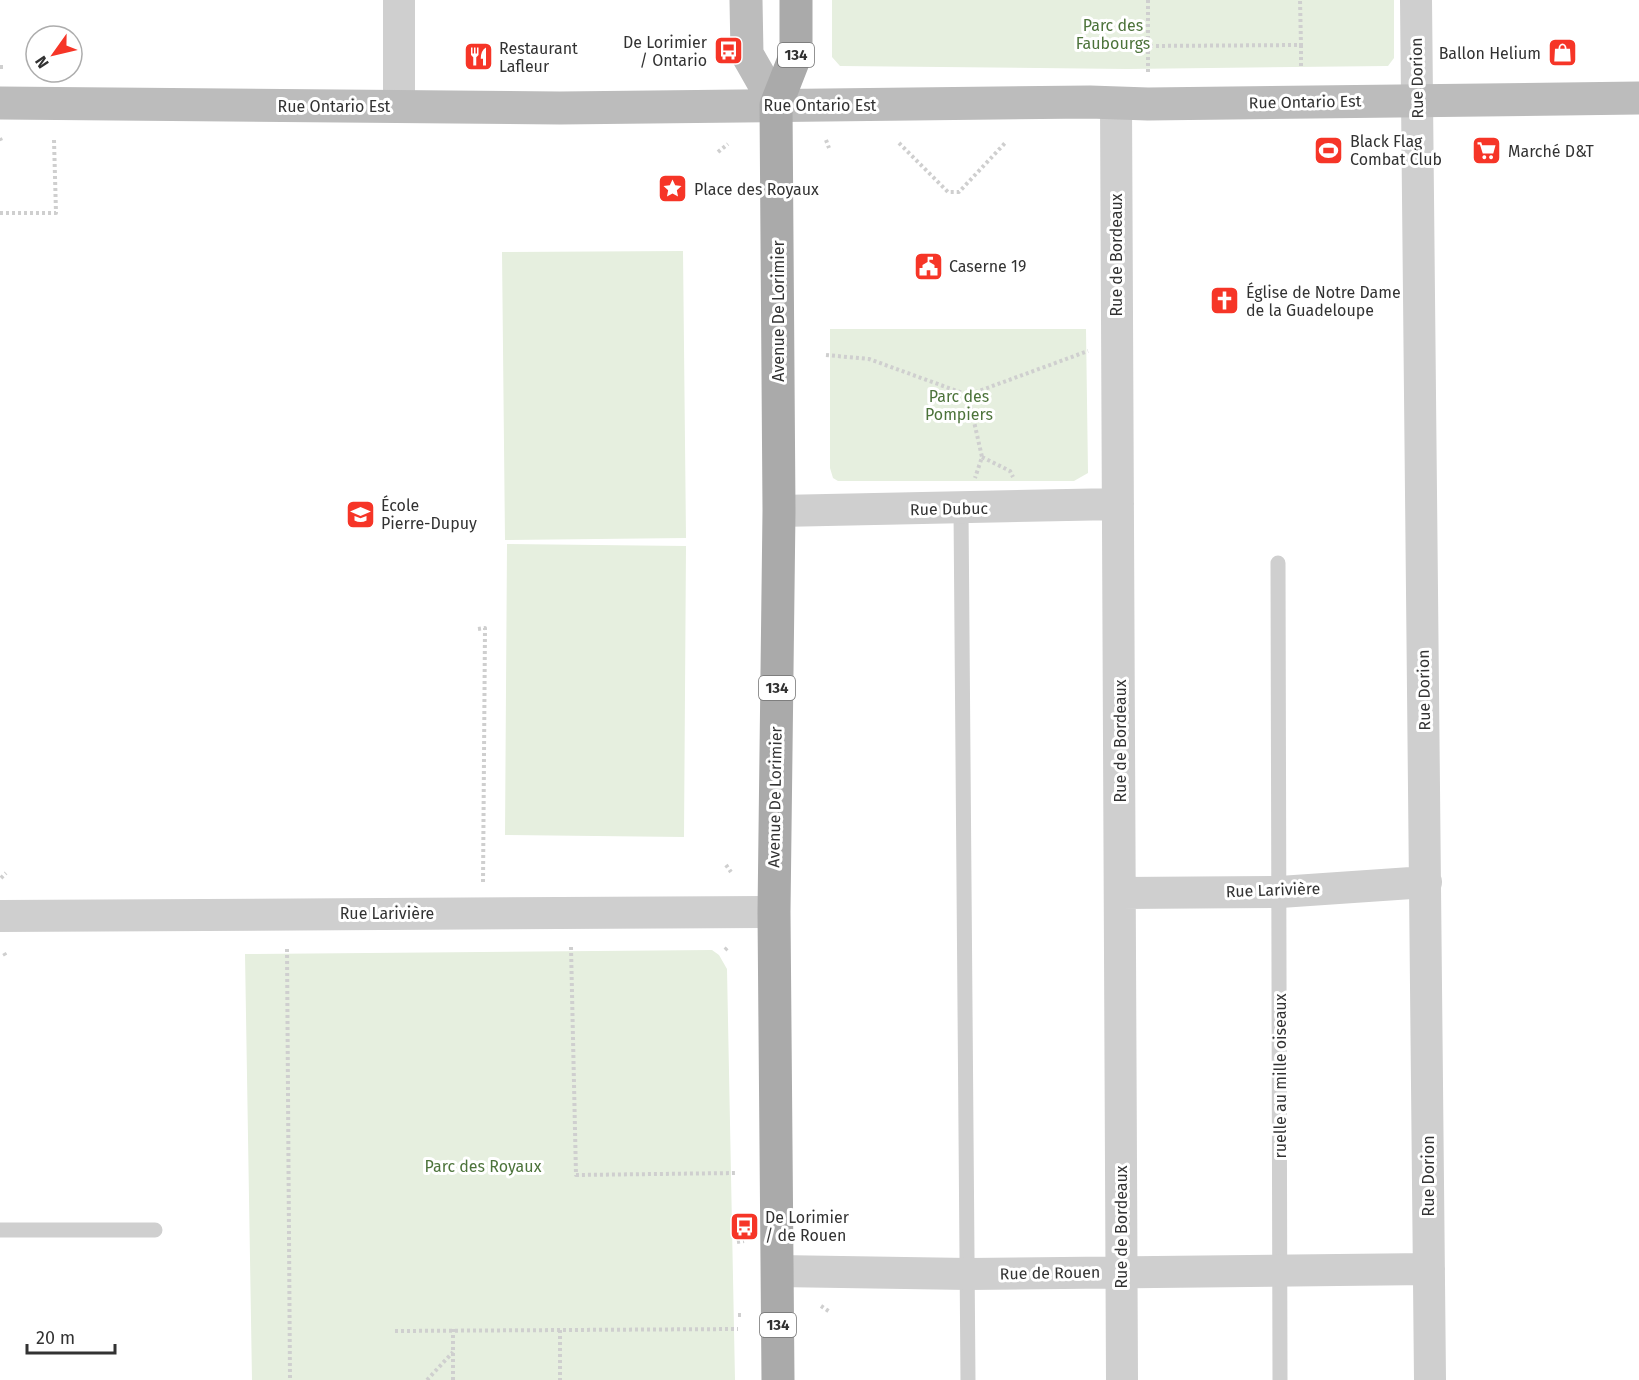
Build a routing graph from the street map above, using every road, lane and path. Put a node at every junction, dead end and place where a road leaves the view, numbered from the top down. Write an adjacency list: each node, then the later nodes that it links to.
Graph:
1 (399, 0): 16 (street)
2 (746, 0): 15 (main road, Avenue De Lorimier)
3 (796, 0): 15 (main road, Avenue De Lorimier / 134)
4 (1148, 0): 8 (path)
5 (1300, 0): 7 (path)
6 (1416, 0): 12 (street, Rue Dorion)
7 (1301, 45): 8 (path); 9 (path)
8 (1148, 46): 10 (path)
9 (1301, 66)
10 (1148, 68)
11 (1639, 98): 12 (main road, Rue Ontario Est)
12 (1418, 101): 14 (main road, Rue Ontario Est); 39 (street, Rue Dorion)
13 (0, 103): 16 (main road, Rue Ontario Est)
14 (1116, 103): 15 (main road, Rue Ontario Est); 31 (street, Rue de Bordeaux)
15 (776, 105): 16 (main road, Rue Ontario Est); 32 (main road, Avenue De Lorimier / 134)
16 (399, 106)
17 (54, 140): 24 (path)
18 (826, 140): 22 (path)
19 (1005, 142): 20 (path)
20 (899, 143)
21 (728, 144): 23 (path)
22 (830, 148)
23 (718, 152)
24 (0, 213)
25 (1091, 350): 27 (path)
26 (826, 355): 27 (path)
27 (968, 395): 28 (path)
28 (982, 457): 29 (path); 30 (path)
29 (1017, 484)
30 (967, 496): 31 (street, Rue Dubuc); 32 (street, Rue Dubuc); 58 (lane)
31 (1118, 504): 40 (street, Rue de Bordeaux)
32 (779, 511): 43 (main road, Avenue De Lorimier / 134)
33 (1278, 563): 41 (lane, ruelle au mille oiseaux)
34 (478, 629): 42 (path)
35 (726, 865): 36 (path)
36 (731, 872)
37 (6, 873): 38 (path)
38 (1, 878)
39 (1426, 882): 41 (street, Rue Larivière); 55 (street, Rue Dorion)
40 (1121, 893): 41 (street, Rue Larivière); 57 (street, Rue de Bordeaux)
41 (1280, 901): 54 (lane, ruelle au mille oiseaux)
42 (482, 912): 43 (street, Rue Larivière); 44 (street, Rue Larivière)
43 (774, 912): 56 (main road, Avenue De Lorimier / 134)
44 (0, 916)
45 (571, 947): 49 (path)
46 (287, 949): 68 (path)
47 (4, 953): 48 (path)
48 (8, 958)
49 (737, 1173)
50 (0, 1230): 51 (lane)
51 (155, 1230)
52 (737, 1242): 53 (path)
53 (744, 1242)
54 (1280, 1257): 55 (street, Rue de Rouen); 57 (street, Rue de Rouen); 75 (lane, ruelle au mille oiseaux)
55 (1429, 1269): 76 (street, Rue Dorion)
56 (778, 1270): 58 (street, Rue de Rouen); 72 (main road, Avenue De Lorimier / 134)
57 (1121, 1272): 58 (street, Rue de Rouen); 74 (street, Rue de Bordeaux)
58 (968, 1274): 73 (lane)
59 (821, 1306): 60 (path)
60 (830, 1312)
61 (738, 1315): 62 (path)
62 (744, 1315)
63 (453, 1329): 65 (path); 66 (path); 67 (path)
64 (738, 1329): 66 (path)
65 (395, 1330)
66 (560, 1330): 71 (path)
67 (453, 1352): 69 (path); 70 (path)
68 (290, 1380)
69 (427, 1380)
70 (453, 1380)
71 (560, 1380)
72 (778, 1380)
73 (968, 1380)
74 (1122, 1380)
75 (1280, 1380)
76 (1430, 1380)

